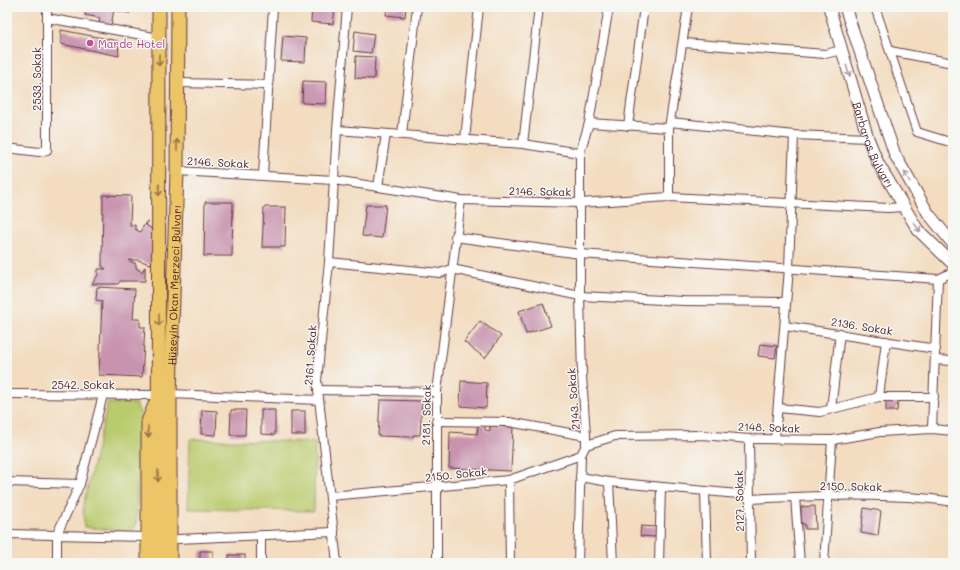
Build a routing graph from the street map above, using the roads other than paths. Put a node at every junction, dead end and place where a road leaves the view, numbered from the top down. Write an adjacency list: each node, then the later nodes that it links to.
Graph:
1 (47, 7): 15 (street, 2533. Sokak)
2 (159, 7): 16 (main road, Hüseyin Okan Merzeci Bulvarı)
3 (178, 7): 21 (main road, Hüseyin Okan Merzeci Bulvarı)
4 (273, 7): 22 (street)
5 (347, 7): 26 (street, 2161. Sokak)
6 (417, 7): 28 (street)
7 (478, 7): 30 (street)
8 (539, 7): 33 (street)
9 (609, 7): 23 (street, 2143. Sokak)
10 (644, 7): 25 (street)
11 (688, 7): 17 (street)
12 (829, 7): 18 (street, Barbaros Bulvarı)
13 (845, 7): 46 (street, Barbaros Bulvarı, one-way to 13)
14 (875, 7): 19 (street)
15 (46, 18): 16 (street); 34 (street, 2533. Sokak)
16 (159, 38): 65 (main road, Hüseyin Okan Merzeci Bulvarı, one-way to 65)
17 (684, 43): 18 (street); 24 (street)
18 (842, 50): 31 (street, Barbaros Bulvarı, one-way to 31)
19 (890, 51): 20 (street); 32 (street)
20 (953, 63)
21 (178, 83): 22 (street); 36 (main road, Hüseyin Okan Merzeci Bulvarı, one-way to 21)
22 (269, 85): 37 (street)
23 (589, 123): 25 (street); 35 (street, 2143. Sokak)
24 (670, 125): 25 (street); 29 (street); 40 (street)
25 (628, 126)
26 (337, 130): 27 (street); 38 (street, 2161. Sokak)
27 (386, 134): 28 (street); 39 (street)
28 (402, 134): 30 (street)
29 (794, 135): 31 (street); 43 (street)
30 (465, 138): 33 (street)
31 (868, 138): 44 (street, Barbaros Bulvarı)
32 (953, 143)
33 (523, 144): 35 (street)
34 (7, 148)
35 (580, 153): 42 (street, 2143. Sokak)
36 (177, 171): 37 (street, 2146. Sokak); 65 (main road, Hüseyin Okan Merzeci Bulvarı)
37 (263, 175): 38 (street, 2146. Sokak)
38 (334, 180): 39 (street, 2146. Sokak); 48 (street, 2161. Sokak)
39 (378, 187): 41 (street, 2146. Sokak)
40 (669, 197): 42 (street, 2146. Sokak); 43 (street, 2146. Sokak)
41 (461, 200): 42 (street, 2146. Sokak); 45 (street, 2181. Sokak)
42 (580, 203): 47 (street, 2143. Sokak)
43 (790, 203): 44 (street, 2146. Sokak); 50 (street)
44 (903, 208): 49 (street, Barbaros Bulvarı, one-way to 49)
45 (455, 237): 47 (street); 51 (street, 2181. Sokak)
46 (953, 244)
47 (580, 254): 50 (street); 54 (street, 2143. Sokak)
48 (330, 262): 51 (street); 62 (street, 2161. Sokak)
49 (953, 264)
50 (789, 268): 53 (street); 55 (street)
51 (452, 269): 54 (street); 63 (street, 2181. Sokak)
52 (953, 272): 53 (street)
53 (938, 279): 59 (street)
54 (580, 296): 55 (street); 75 (street, 2143. Sokak)
55 (786, 302): 56 (street)
56 (784, 326): 57 (street, 2136. Sokak); 70 (street)
57 (840, 333): 58 (street, 2136. Sokak); 71 (street)
58 (886, 341): 59 (street, 2136. Sokak); 67 (street)
59 (936, 349): 60 (street)
60 (935, 360): 61 (street); 68 (street)
61 (953, 361)
62 (318, 390): 63 (street); 69 (street, 2161. Sokak)
63 (437, 392): 72 (street, 2181. Sokak)
64 (7, 394): 66 (street, 2542. Sokak)
65 (164, 394): 66 (street, 2542. Sokak); 69 (street, 2542. Sokak); 98 (main road, one-way to 98); 99 (main road); 102 (main road, Hüseyin Okan Merzeci Bulvarı, one-way to 102); 103 (main road, Hüseyin Okan Merzeci Bulvarı)
66 (103, 395): 85 (street)
67 (879, 397): 68 (street); 71 (street)
68 (934, 397): 73 (street)
69 (319, 400): 89 (street, 2161. Sokak)
70 (778, 408): 71 (street); 77 (street)
71 (831, 409)
72 (436, 421): 75 (street); 86 (street, 2181. Sokak)
73 (932, 429): 74 (street, 2148. Sokak); 78 (street, 2148. Sokak)
74 (953, 431)
75 (586, 436): 79 (street, 2143. Sokak)
76 (749, 439): 77 (street, 2148. Sokak); 79 (street, 2148. Sokak); 90 (street, 2127. Sokak)
77 (775, 439): 78 (street, 2148. Sokak)
78 (832, 440): 92 (street)
79 (586, 445): 80 (street, 2143. Sokak)
80 (581, 455): 81 (street, 2143. Sokak); 82 (street, 2150. Sokak)
81 (580, 477): 84 (street, 2150. Sokak); 109 (street, 2143. Sokak)
82 (509, 480): 86 (street, 2150. Sokak); 108 (street)
83 (7, 482): 85 (street)
84 (609, 482): 87 (street, 2150. Sokak); 110 (street)
85 (80, 484): 96 (street)
86 (437, 487): 89 (street, 2150. Sokak); 107 (street, 2181. Sokak)
87 (662, 487): 88 (street, 2150. Sokak); 111 (street)
88 (705, 491): 90 (street, 2150. Sokak); 112 (street)
89 (330, 496): 94 (street, 2161. Sokak)
90 (749, 497): 91 (street, 2150. Sokak); 113 (street, 2127. Sokak)
91 (795, 497): 92 (street, 2150. Sokak); 114 (street)
92 (829, 497): 93 (street, 2150. Sokak); 115 (street)
93 (953, 502)
94 (334, 532): 97 (street); 106 (street, 2161. Sokak)
95 (7, 534): 96 (street)
96 (56, 534): 98 (street); 100 (street)
97 (261, 535): 99 (street); 105 (street)
98 (148, 537): 101 (main road)
99 (178, 539): 104 (main road)
100 (56, 563)
101 (148, 563)
102 (158, 563)
103 (170, 563)
104 (178, 563)
105 (261, 563)
106 (337, 563)
107 (437, 563)
108 (510, 563)
109 (578, 563)
110 (613, 563)
111 (659, 563)
112 (707, 563)
113 (751, 563)
114 (800, 563)
115 (824, 563)

